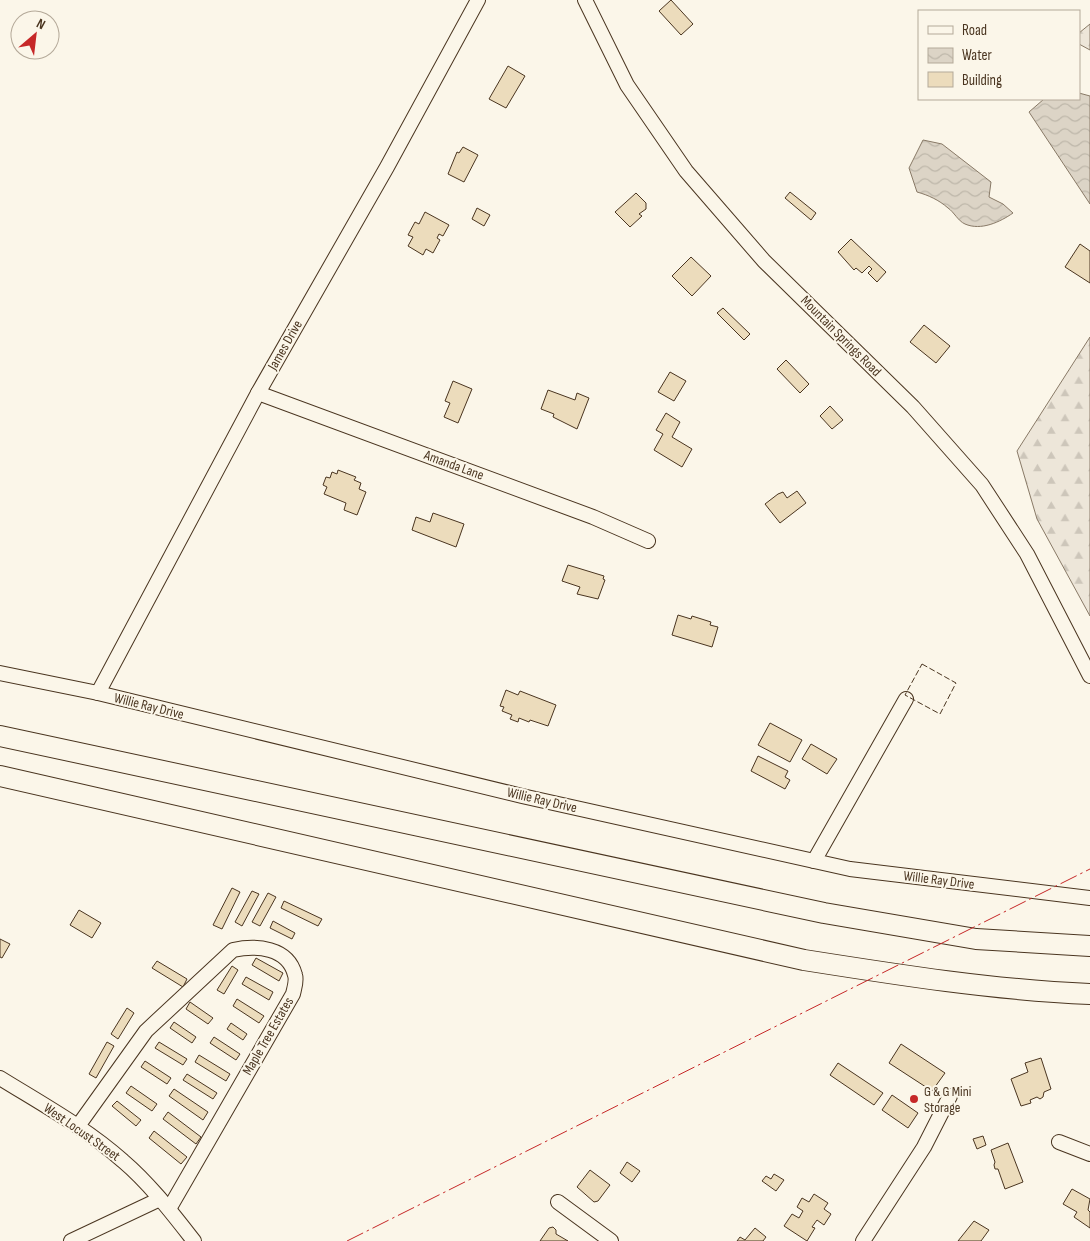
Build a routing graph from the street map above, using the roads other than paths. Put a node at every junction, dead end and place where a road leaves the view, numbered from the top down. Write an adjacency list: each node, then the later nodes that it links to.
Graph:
1 (478, 0): 3 (street, James Drive)
2 (585, 0): 6 (street, Mountain Springs Road)
3 (258, 393): 4 (street, Amanda Lane); 7 (street, James Drive)
4 (648, 541)
5 (0, 673): 7 (street, Willie Ray Drive)
6 (1090, 676)
7 (98, 694): 11 (street, Willie Ray Drive)
8 (906, 699): 11 (street)
9 (0, 736): 13 (highway)
10 (0, 776): 14 (highway)
11 (814, 861): 12 (street, Willie Ray Drive)
12 (1090, 898)
13 (1090, 946)
14 (1090, 994)
15 (0, 1078): 17 (street, West Locust Street)
16 (950, 1096): 25 (street)
17 (78, 1126): 21 (street, West Locust Street); 21 (street, Maple Tree Estates)
18 (1059, 1142): 19 (street)
19 (1090, 1154)
20 (558, 1202): 24 (street)
21 (164, 1204): 22 (street); 23 (street, West Locust Street)
22 (71, 1241)
23 (194, 1241)
24 (611, 1241)
25 (863, 1241)

